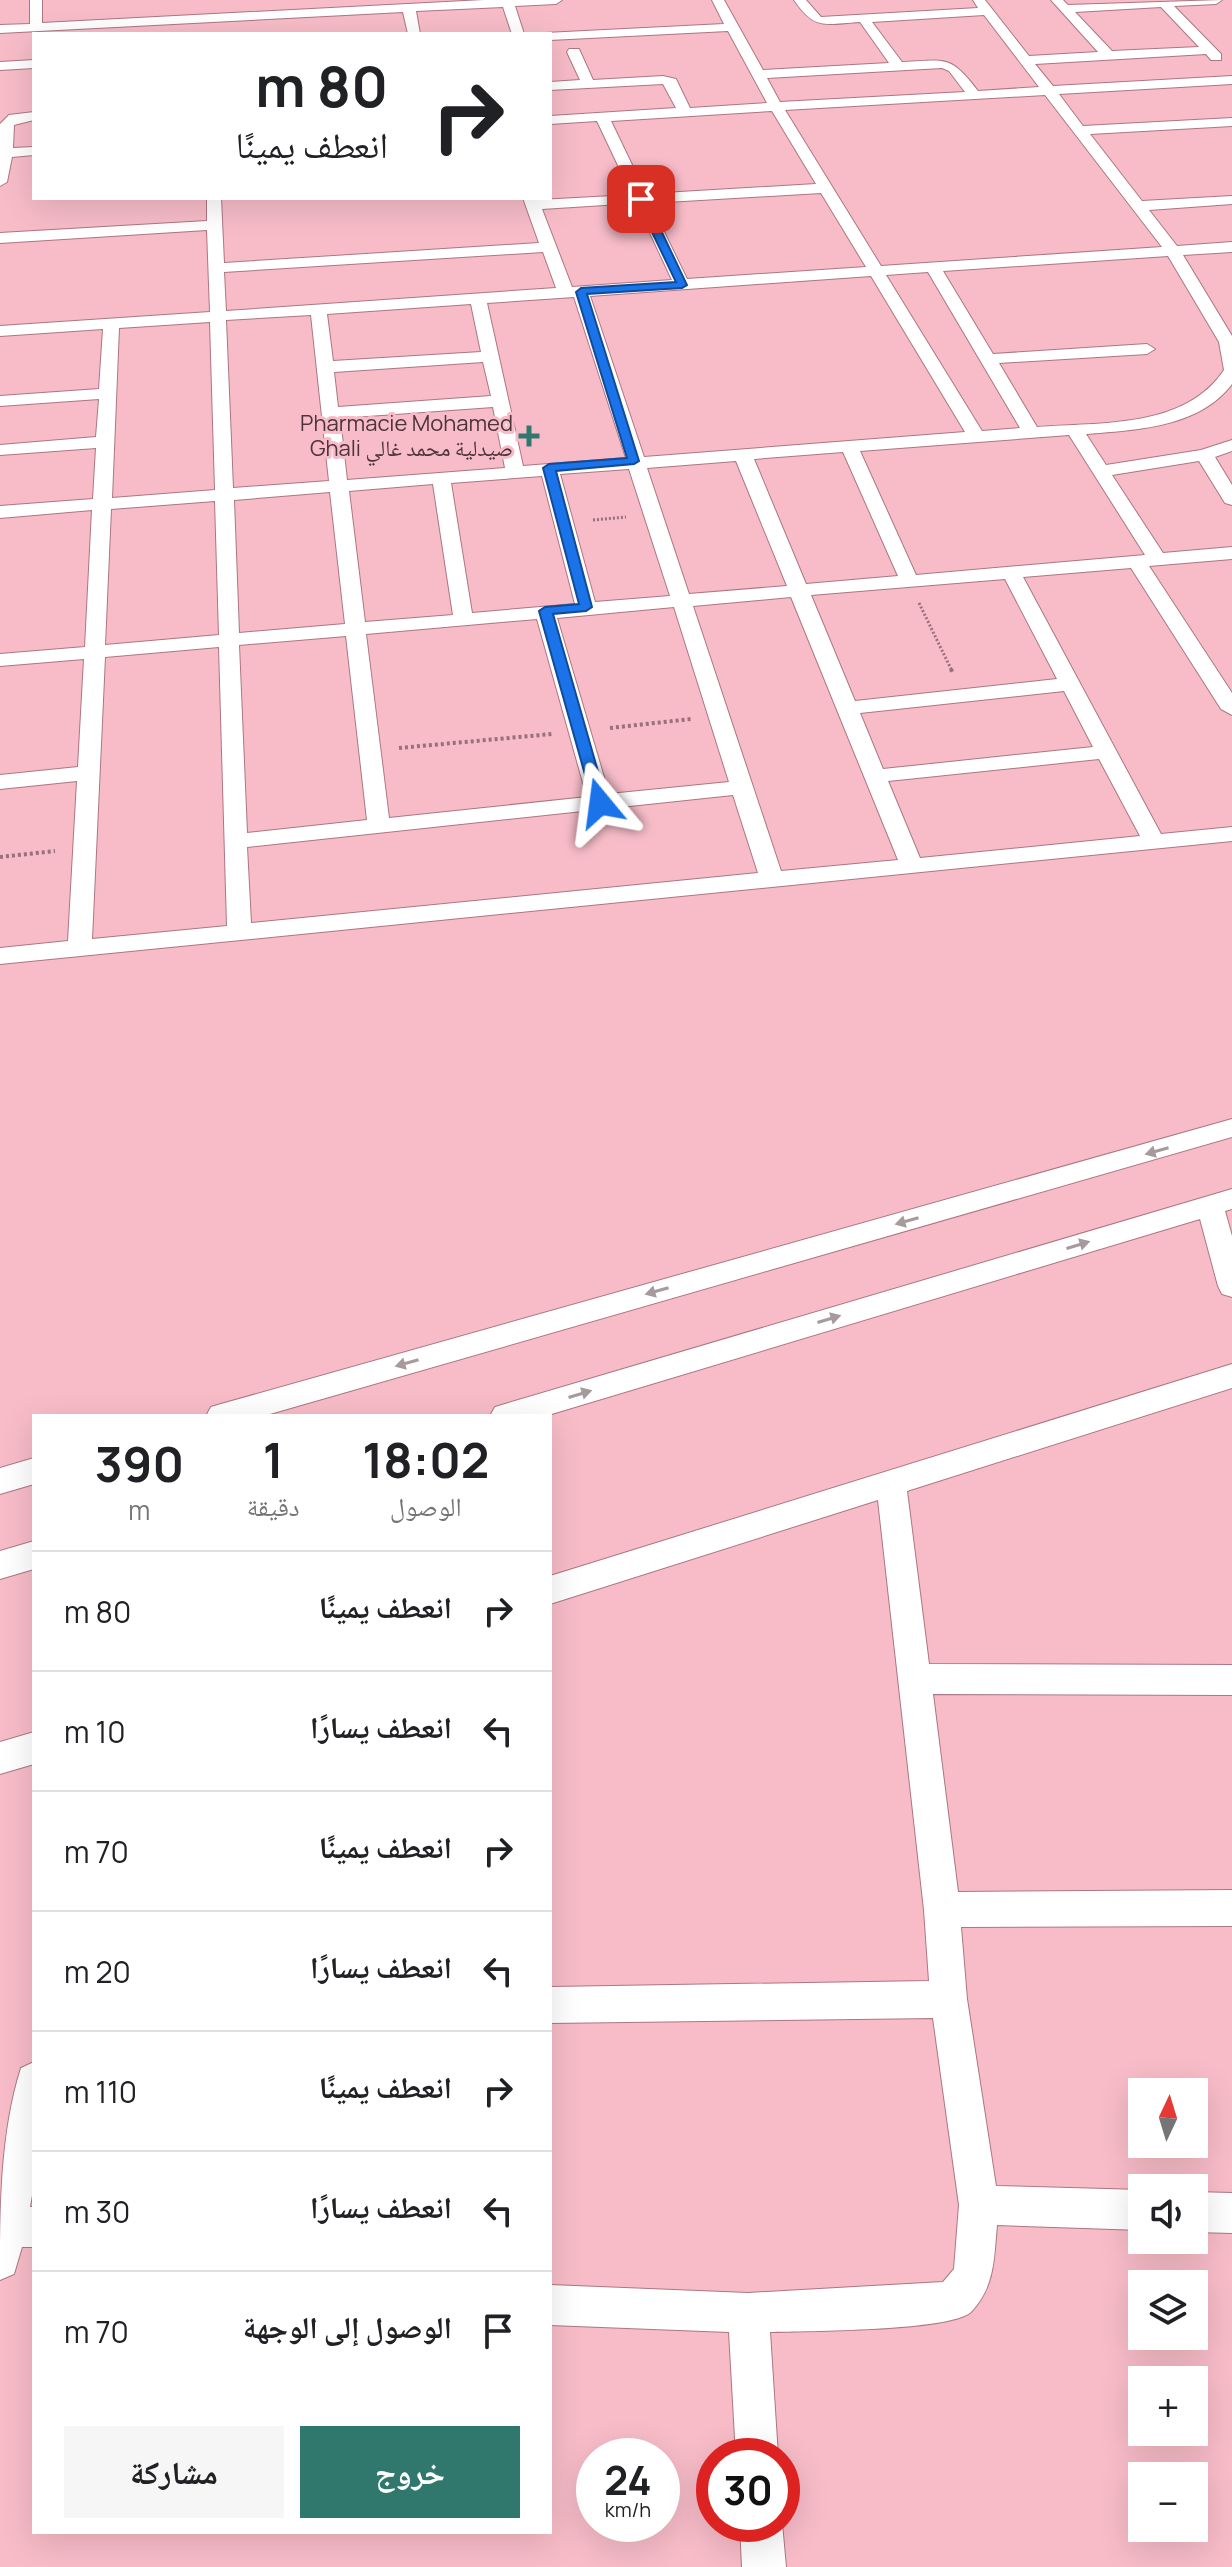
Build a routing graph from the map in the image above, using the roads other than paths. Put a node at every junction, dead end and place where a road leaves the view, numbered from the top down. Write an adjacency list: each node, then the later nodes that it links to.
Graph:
1 (36, 0): 16 (street)
2 (216, 0): 13 (street)
3 (718, 0): 17 (street)
4 (800, 0): 15 (street)
5 (1216, 0): 8 (street)
6 (533, 1): 7 (street); 12 (street)
7 (508, 3): 11 (street); 22 (street)
8 (1164, 3): 9 (street); 24 (street)
9 (1061, 4): 26 (street)
10 (984, 6): 15 (street); 27 (street)
11 (409, 8): 13 (street); 21 (street)
12 (566, 14): 17 (street); 23 (street)
13 (218, 18): 14 (street)
14 (200, 19): 18 (street); 20 (street)
15 (864, 19): 30 (street)
16 (36, 27): 18 (street); 19 (street)
17 (735, 27): 31 (street)
18 (123, 28)
19 (0, 29)
20 (201, 32)
21 (414, 32)
22 (517, 32)
23 (552, 33)
24 (1209, 50): 26 (street); 32 (street)
25 (590, 51): 33 (street)
26 (1108, 55): 27 (street)
27 (1028, 60): 35 (street)
28 (32, 64): 29 (street)
29 (0, 66)
30 (898, 66): 31 (street); 36 (street)
31 (759, 74): 37 (street)
32 (1232, 77): 35 (street)
33 (588, 83): 34 (street); 38 (street)
34 (552, 86)
35 (1051, 90): 36 (street); 43 (street)
36 (974, 95): 37 (street)
37 (776, 107): 38 (street); 47 (street)
38 (685, 112): 40 (street)
39 (32, 116): 45 (street)
40 (602, 117): 41 (street); 48 (street)
41 (552, 120)
42 (1232, 122): 43 (street)
43 (1081, 130): 52 (street)
44 (32, 151): 45 (street)
45 (3, 152): 46 (street)
46 (0, 182)
47 (826, 188): 48 (street); 60 (street)
48 (641, 199): 51 (street); 61 (street)
49 (214, 200): 53 (street)
50 (1232, 200): 52 (street)
51 (531, 202): 55 (street)
52 (1141, 206): 57 (street)
53 (215, 225): 54 (street); 58 (street)
54 (0, 238)
55 (547, 247): 58 (street); 62 (street)
56 (1232, 247): 57 (street)
57 (1172, 250): 59 (street); 72 (street)
58 (217, 268): 65 (street)
59 (933, 268): 60 (street); 70 (street)
60 (877, 272): 61 (street); 79 (street)
61 (682, 285): 62 (street)
62 (573, 292): 63 (street); 86 (street)
63 (478, 298): 64 (street); 69 (street)
64 (318, 309): 65 (street); 71 (street)
65 (217, 316): 66 (street); 93 (street)
66 (111, 324): 67 (street); 73 (street)
67 (0, 331)
68 (1147, 349): 70 (street)
69 (490, 356): 71 (street); 75 (street)
70 (988, 359): 78 (street)
71 (326, 367): 76 (street)
72 (1232, 370): 77 (street)
73 (109, 393): 74 (street); 80 (street)
74 (0, 401)
75 (500, 401): 76 (street); 88 (street)
76 (332, 413): 91 (street)
77 (1075, 431): 78 (street); 89 (street)
78 (1032, 433): 79 (street)
79 (977, 437): 82 (street)
80 (105, 442): 83 (street); 94 (street)
81 (1232, 445): 85 (street)
82 (849, 446): 84 (street); 99 (street)
83 (0, 450)
84 (742, 453): 86 (street); 100 (street)
85 (1204, 455): 89 (street); 92 (street)
86 (634, 461): 87 (street); 101 (street)
87 (549, 468): 88 (street); 102 (street)
88 (515, 470): 90 (street)
89 (1102, 471): 97 (street)
90 (441, 476): 91 (street); 104 (street)
91 (339, 484): 93 (street); 105 (street)
92 (1229, 490)
93 (224, 494): 94 (street); 106 (street)
94 (104, 502): 95 (street); 107 (street)
95 (0, 512)
96 (1232, 553): 97 (street)
97 (1146, 560): 98 (street); 111 (street)
98 (1011, 572): 99 (street); 109 (street)
99 (909, 580): 100 (street)
100 (798, 590): 101 (street); 110 (street)
101 (680, 599): 102 (street); 116 (street)
102 (586, 607): 103 (street)
103 (545, 611): 104 (street); 117 (street)
104 (463, 618): 105 (street)
105 (355, 628): 106 (street); 118 (street)
106 (229, 639): 107 (street); 120 (street)
107 (93, 652): 108 (street); 113 (street)
108 (0, 660)
109 (1069, 684): 110 (street); 112 (street)
110 (847, 708): 114 (street)
111 (1232, 709)
112 (1105, 752): 114 (street); 121 (street)
113 (88, 773): 115 (street); 125 (street)
114 (875, 776): 122 (street)
115 (0, 782)
116 (742, 787): 117 (street); 123 (street)
117 (600, 803): 118 (street)
118 (379, 826): 120 (street)
119 (1232, 834): 121 (street)
120 (236, 841): 124 (street)
121 (1154, 842): 122 (street)
122 (912, 866): 123 (street)
123 (772, 880): 124 (street)
124 (239, 933): 125 (street)
125 (80, 949): 126 (street)
126 (0, 956)
127 (1232, 1128): 131 (street, one-way to 131)
128 (1221, 1202): 129 (street); 132 (street, one-way to 128)
129 (1232, 1286)
130 (1232, 1376): 135 (street)
131 (228, 1414)
132 (512, 1414)
133 (32, 1472): 134 (street)
134 (0, 1481)
135 (891, 1482): 138 (street); 139 (street)
136 (32, 1556): 137 (street)
137 (0, 1565)
138 (552, 1589)
139 (915, 1679): 140 (street); 144 (street)
140 (1232, 1680)
141 (32, 1749): 142 (street)
142 (0, 1758)
143 (1232, 1908): 144 (street)
144 (942, 1910): 145 (street)
145 (949, 1999): 146 (street); 148 (street)
146 (552, 2005)
147 (32, 2096): 152 (street)
148 (979, 2205): 149 (street); 154 (street)
149 (1128, 2210)
150 (1208, 2212): 151 (street)
151 (1232, 2213)
152 (13, 2238)
153 (552, 2305): 154 (street)
154 (748, 2313): 155 (street)
155 (756, 2438)
156 (762, 2542): 157 (street)
157 (764, 2567)

